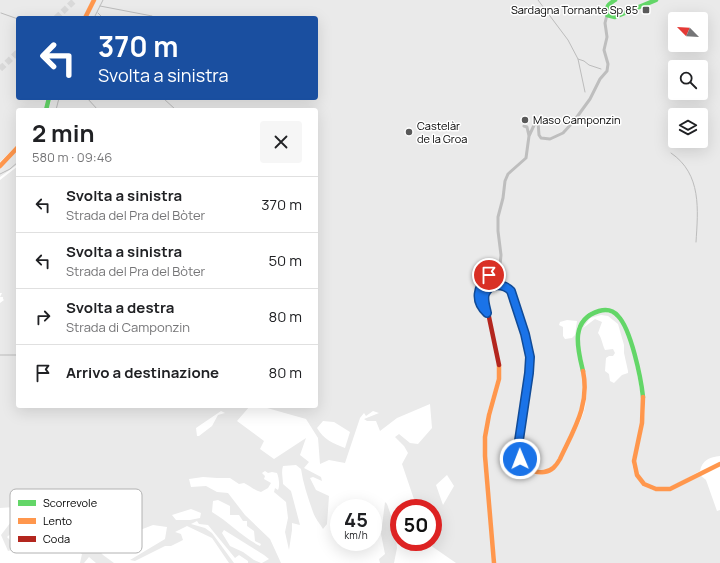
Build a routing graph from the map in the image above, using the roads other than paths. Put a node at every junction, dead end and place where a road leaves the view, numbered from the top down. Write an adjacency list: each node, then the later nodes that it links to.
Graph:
1 (94, 0): 5 (main road)
2 (615, 0): 4 (main road)
3 (656, 0): 4 (main road)
4 (607, 15): 7 (street)
5 (86, 16)
6 (524, 126): 7 (street)
7 (529, 136): 10 (street)
8 (16, 150): 9 (main road)
9 (0, 166)
10 (487, 313): 11 (main road); 12 (main road)
11 (720, 464)
12 (494, 563)

